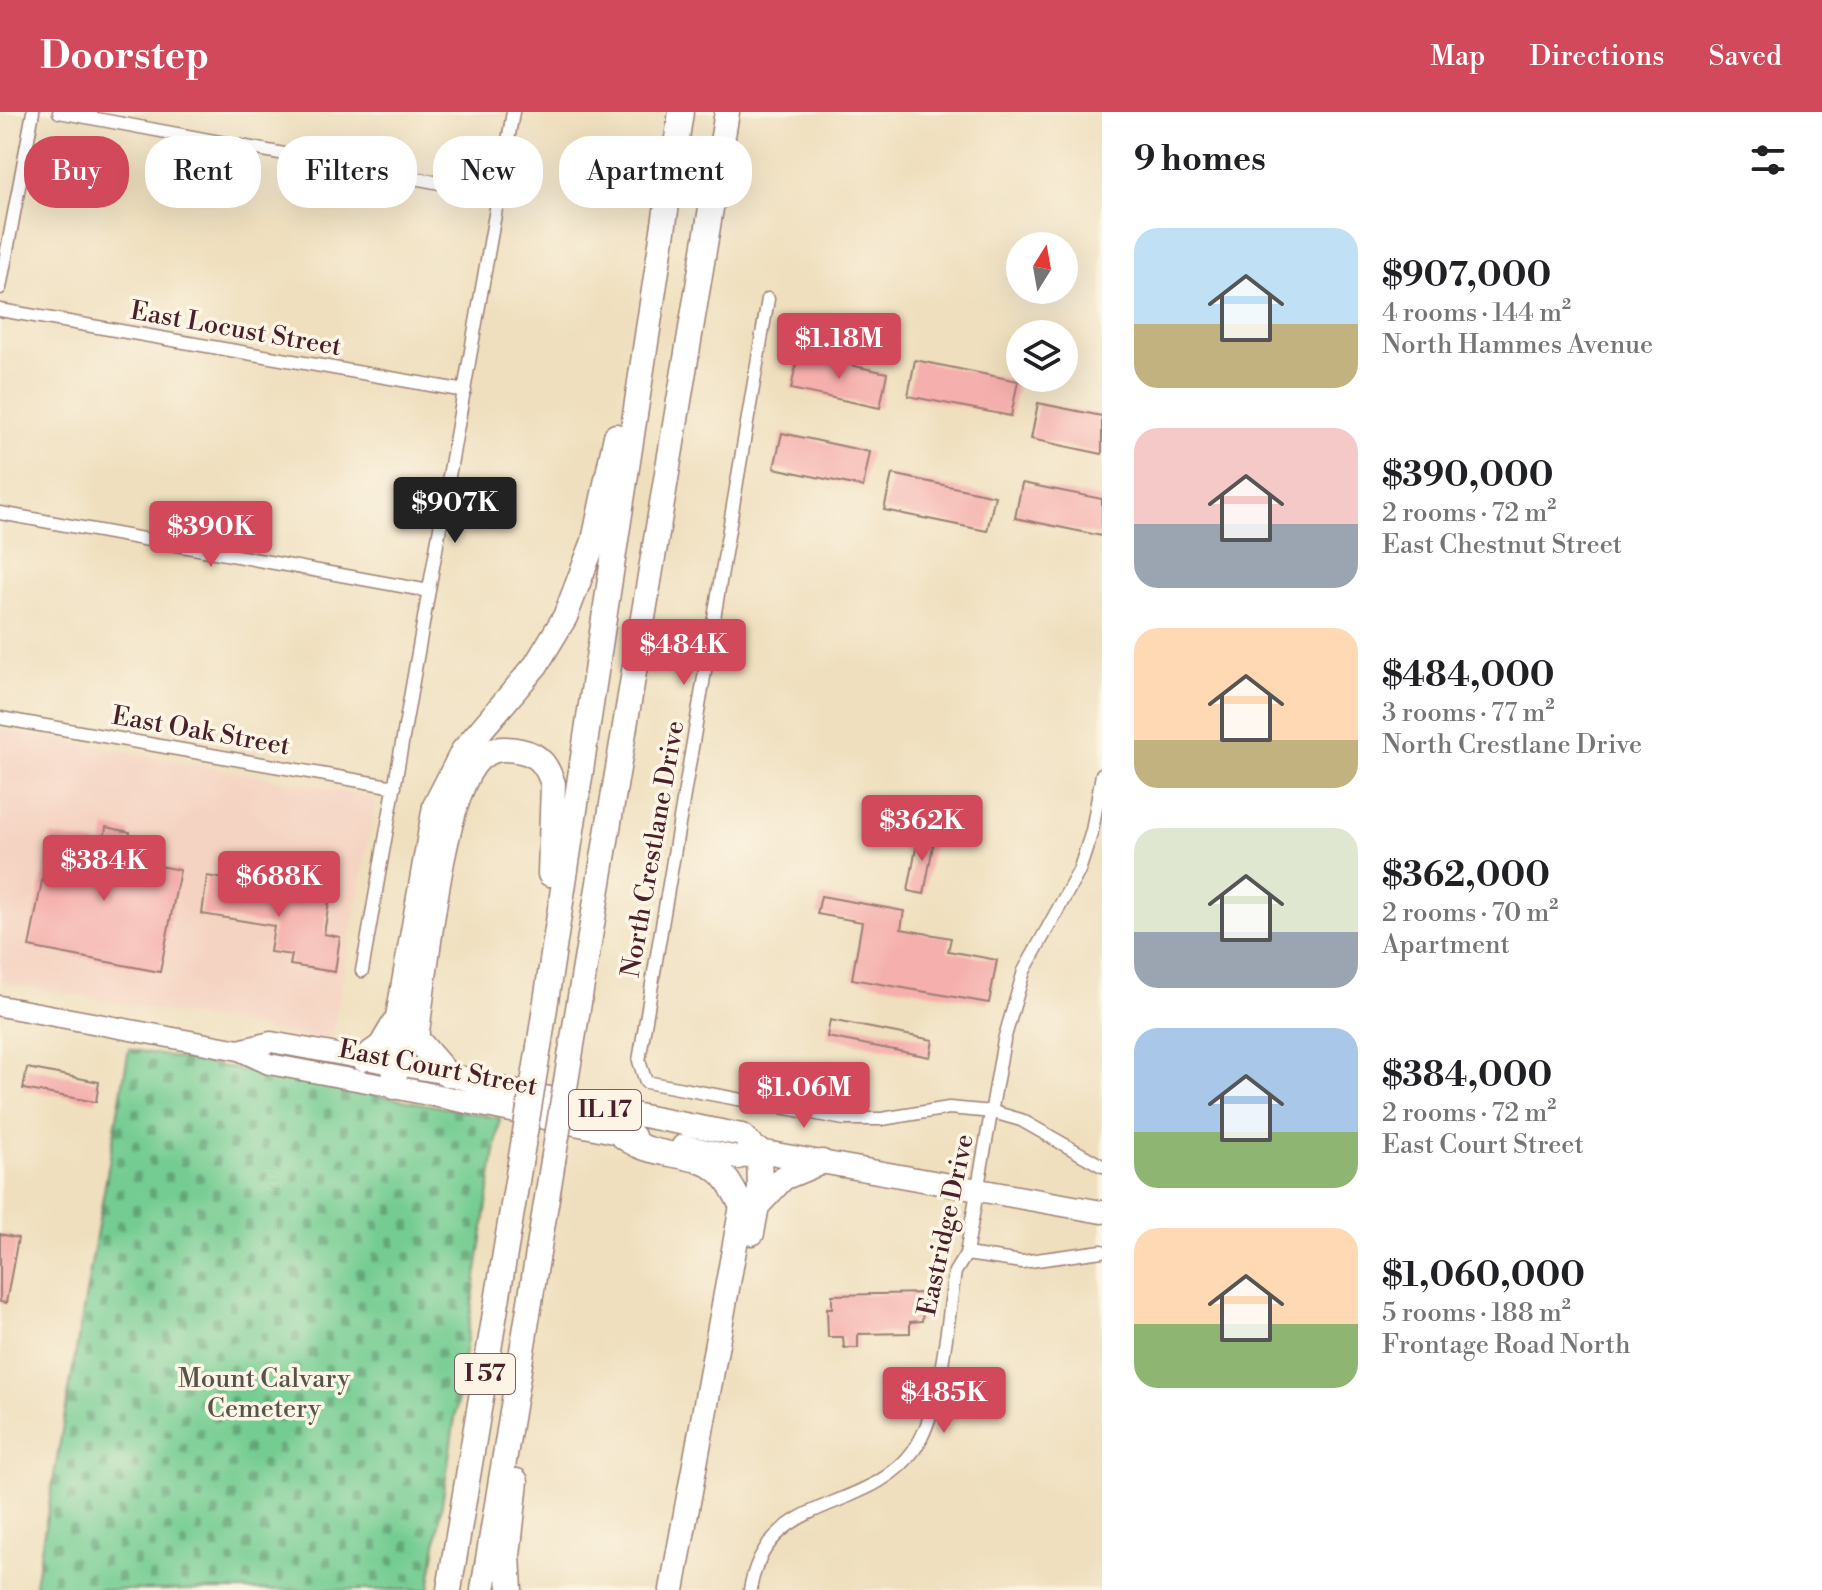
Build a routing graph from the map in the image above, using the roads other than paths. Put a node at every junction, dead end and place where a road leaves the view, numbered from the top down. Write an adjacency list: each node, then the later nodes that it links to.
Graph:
1 (33, 112): 10 (street)
2 (59, 112): 7 (street)
3 (513, 112): 6 (street)
4 (681, 112): 9 (highway)
5 (727, 112): 36 (highway, I 57, bridge)
6 (509, 136)
7 (433, 182)
8 (497, 208): 13 (street)
9 (662, 231): 21 (highway); 23 (highway)
10 (1, 279)
11 (768, 299): 28 (street, North Crestlane Drive)
12 (0, 310): 13 (street, East Locust Street)
13 (465, 391): 15 (street)
14 (0, 513): 15 (street)
15 (429, 591): 18 (street)
16 (0, 718): 18 (street, East Oak Street)
17 (1102, 774): 28 (street, Eastridge Drive)
18 (395, 787): 19 (street)
19 (362, 971)
20 (0, 1006): 24 (main road, East Court Street / IL 17)
21 (398, 1017): 25 (highway); 27 (highway)
22 (416, 1038): 23 (highway); 26 (highway); 27 (highway)
23 (534, 1048): 39 (highway, I 57, bridge)
24 (239, 1050): 25 (main road, IL 17); 27 (main road, East Court Street / IL 17)
25 (363, 1059): 27 (main road, IL 17)
26 (447, 1074): 27 (main road, IL 17); 30 (highway, IL 17)
27 (396, 1076): 29 (highway, East Court Street / IL 17)
28 (993, 1112): 32 (street); 33 (street, Eastridge Drive)
29 (619, 1133): 30 (highway, East Court Street / IL 17); 34 (highway)
30 (759, 1151): 31 (highway, East Court Street / IL 17); 34 (highway)
31 (822, 1162): 33 (highway, East Court Street / IL 17); 34 (highway)
32 (1102, 1166)
33 (977, 1190): 35 (highway, East Court Street / IL 17); 38 (street, Eastridge Drive)
34 (749, 1207): 42 (highway); 43 (highway)
35 (1102, 1212)
36 (543, 1228): 40 (highway, I 57); 41 (highway)
37 (1102, 1251): 38 (street)
38 (966, 1254): 44 (street, Eastridge Drive)
39 (449, 1590)
40 (483, 1590)
41 (510, 1590)
42 (672, 1590)
43 (688, 1590)
44 (750, 1590)

